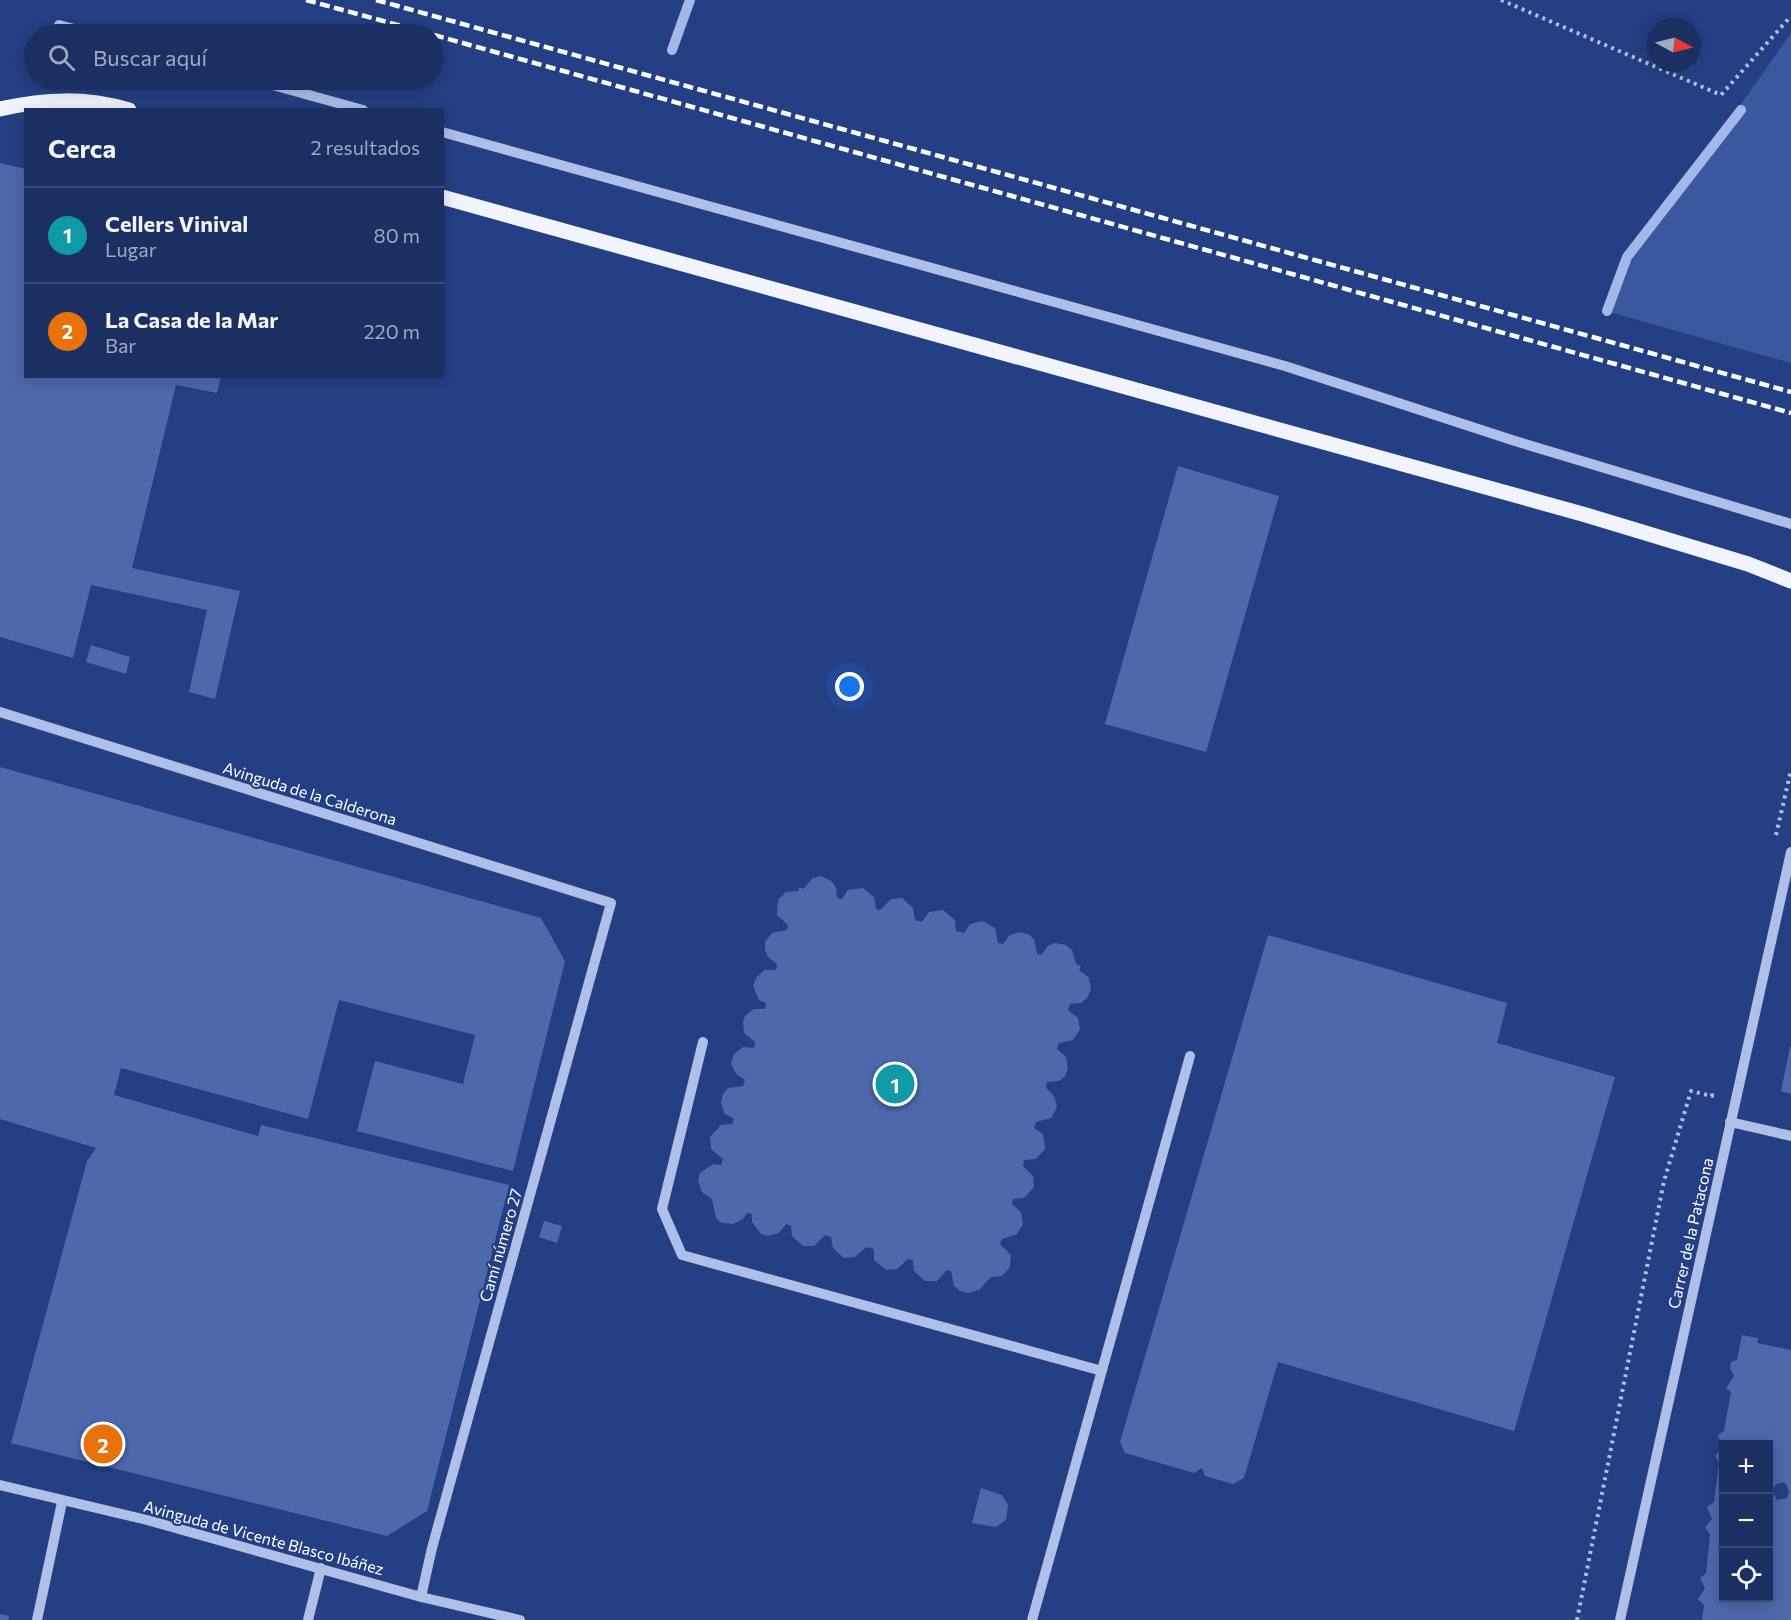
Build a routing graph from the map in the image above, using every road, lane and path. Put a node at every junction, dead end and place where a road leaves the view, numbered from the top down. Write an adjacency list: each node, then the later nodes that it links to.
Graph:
1 (1501, 0): 2 (path)
2 (1791, 16)
3 (291, 90): 5 (street)
4 (122, 108): 6 (main road)
5 (356, 108)
6 (0, 109)
7 (444, 133): 9 (street)
8 (444, 198): 10 (main road)
9 (1791, 524)
10 (1791, 581)
11 (0, 712): 15 (street, Avinguda de la Calderona)
12 (1791, 770): 13 (path)
13 (1775, 839)
14 (1791, 852): 19 (street, Carrer de la Patacona)
15 (611, 903): 25 (street, Camí número 27)
16 (703, 1042): 21 (street)
17 (1190, 1056): 21 (street)
18 (1714, 1085): 30 (path)
19 (1730, 1122): 20 (street); 31 (street, Carrer de la Patacona)
20 (1791, 1136)
21 (1102, 1371): 29 (street)
22 (0, 1485): 23 (street, Avinguda de Vicente Blasco Ibáñez)
23 (62, 1502): 24 (street, Avinguda de Vicente Blasco Ibáñez); 26 (street)
24 (321, 1568): 25 (street, Avinguda de Vicente Blasco Ibáñez); 27 (street)
25 (421, 1597): 28 (street, Avinguda de Vicente Blasco Ibáñez)
26 (37, 1620)
27 (308, 1620)
28 (520, 1620)
29 (1032, 1620)
30 (1577, 1620)
31 (1620, 1620)

